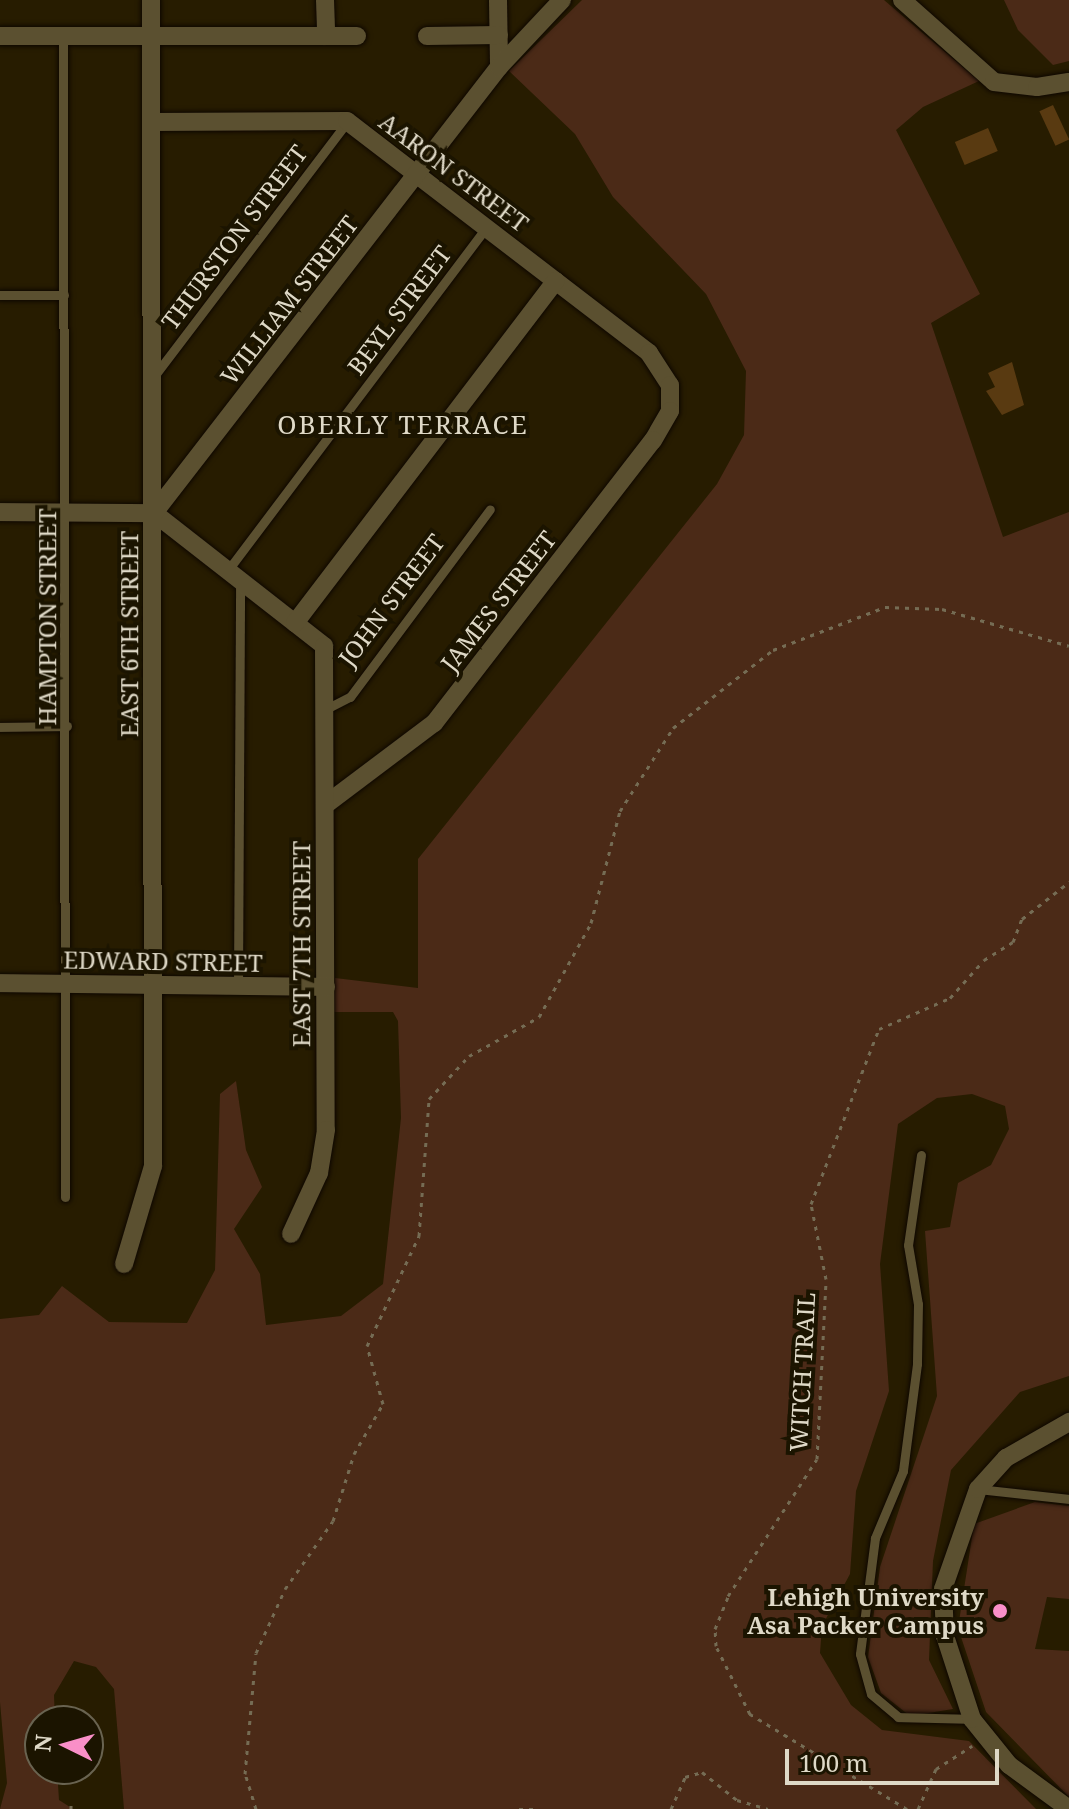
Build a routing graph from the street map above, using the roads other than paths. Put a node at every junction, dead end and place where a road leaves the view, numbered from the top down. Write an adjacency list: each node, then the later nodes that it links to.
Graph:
1 (151, 0): 12 (street, EAST 6TH STREET)
2 (325, 0): 9 (street)
3 (498, 0): 6 (street)
4 (562, 0): 13 (street, WILLIAM STREET)
5 (902, 0): 14 (street)
6 (499, 35): 11 (street); 13 (street)
7 (0, 36): 8 (street)
8 (63, 36): 12 (street); 21 (lane, HAMPTON STREET)
9 (326, 36): 10 (street); 12 (street)
10 (357, 36)
11 (427, 36)
12 (151, 37): 16 (street, EAST 6TH STREET)
13 (499, 67): 17 (street, WILLIAM STREET)
14 (1069, 82)
15 (347, 121): 16 (street, AARON STREET); 17 (street, AARON STREET); 22 (lane, THURSTON STREET)
16 (151, 122): 22 (street, EAST 6TH STREET)
17 (416, 174): 18 (street, AARON STREET); 27 (street, WILLIAM STREET)
18 (486, 227): 19 (street, AARON STREET); 28 (lane, BEYL STREET)
19 (556, 281): 23 (street, AARON STREET); 29 (street)
20 (0, 295): 21 (lane)
21 (64, 295): 26 (lane, HAMPTON STREET)
22 (153, 377): 27 (street, EAST 6TH STREET)
23 (672, 394): 34 (street, JAMES STREET)
24 (490, 509): 31 (lane, JOHN STREET)
25 (0, 512): 26 (street)
26 (66, 513): 27 (street); 32 (lane, HAMPTON STREET)
27 (154, 513): 28 (street, JOHN STREET); 37 (street, EAST 6TH STREET)
28 (234, 575): 29 (street, JOHN STREET); 38 (lane)
29 (295, 623): 30 (street, JOHN STREET)
30 (324, 646): 31 (street, EAST 7TH STREET)
31 (324, 710): 34 (street, EAST 7TH STREET)
32 (67, 726): 33 (lane); 36 (lane, HAMPTON STREET)
33 (0, 727)
34 (325, 805): 39 (street, EAST 7TH STREET)
35 (0, 983): 36 (street, EDWARD STREET)
36 (66, 984): 37 (street, EDWARD STREET); 41 (lane, HAMPTON STREET)
37 (153, 985): 38 (street, EDWARD STREET); 43 (street, EAST 6TH STREET)
38 (238, 986): 39 (street, EDWARD STREET)
39 (326, 987): 42 (street, EAST 7TH STREET)
40 (921, 1155): 47 (lane)
41 (65, 1197)
42 (291, 1234)
43 (124, 1264)
44 (1069, 1422): 45 (street)
45 (978, 1489): 46 (lane); 47 (street)
46 (1069, 1499)
47 (972, 1719): 48 (street)
48 (1069, 1809)

